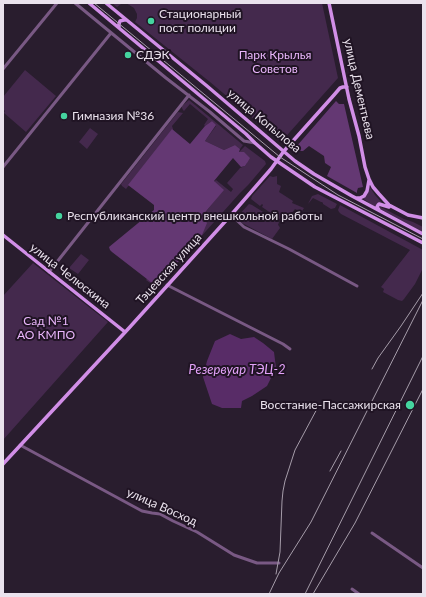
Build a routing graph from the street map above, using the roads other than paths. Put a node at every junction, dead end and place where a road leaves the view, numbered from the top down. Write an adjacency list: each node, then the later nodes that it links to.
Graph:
1 (57, 3): 9 (street)
2 (75, 3): 8 (street, улица Копылова)
3 (89, 3): 7 (main road, улица Копылова)
4 (106, 3): 6 (main road, улица Копылова)
5 (329, 3): 12 (main road, улица Дементьева)
6 (127, 21): 7 (main road); 15 (main road, улица Копылова)
7 (120, 29): 10 (main road, улица Копылова)
8 (110, 33): 11 (street, улица Копылова); 17 (street)
9 (3, 69)
10 (171, 72): 11 (street); 14 (main road, улица Копылова)
11 (166, 78): 13 (street, улица Копылова)
12 (347, 87): 15 (main road, Тэцевская улица); 18 (main road, улица Дементьева)
13 (189, 95): 14 (street, улица Копылова); 27 (street)
14 (255, 143): 16 (main road, улица Копылова)
15 (284, 151): 16 (main road, Тэцевская улица); 19 (main road, улица Копылова)
16 (277, 161): 22 (main road, Тэцевская улица); 26 (main road, улица Копылова)
17 (3, 167)
18 (369, 179): 19 (main road); 20 (main road, улица Дементьева)
19 (354, 197): 21 (main road, улица Копылова)
20 (395, 209): 21 (main road); 23 (main road)
21 (381, 212): 24 (main road, улица Копылова)
22 (231, 215): 28 (main road, Тэцевская улица); 29 (street)
23 (423, 218)
24 (423, 234)
25 (3, 235): 27 (main road, улица Челюскина)
26 (423, 243)
27 (49, 272): 30 (main road, улица Челюскина)
28 (167, 285): 30 (main road, Тэцевская улица); 31 (street)
29 (357, 286)
30 (125, 332): 32 (main road, Тэцевская улица)
31 (290, 349)
32 (20, 445): 33 (main road, Тэцевская улица); 35 (street, улица Восход)
33 (3, 464)
34 (372, 533): 36 (street)
35 (278, 563)
36 (423, 568)
37 (352, 589): 38 (street)
38 (359, 594)

